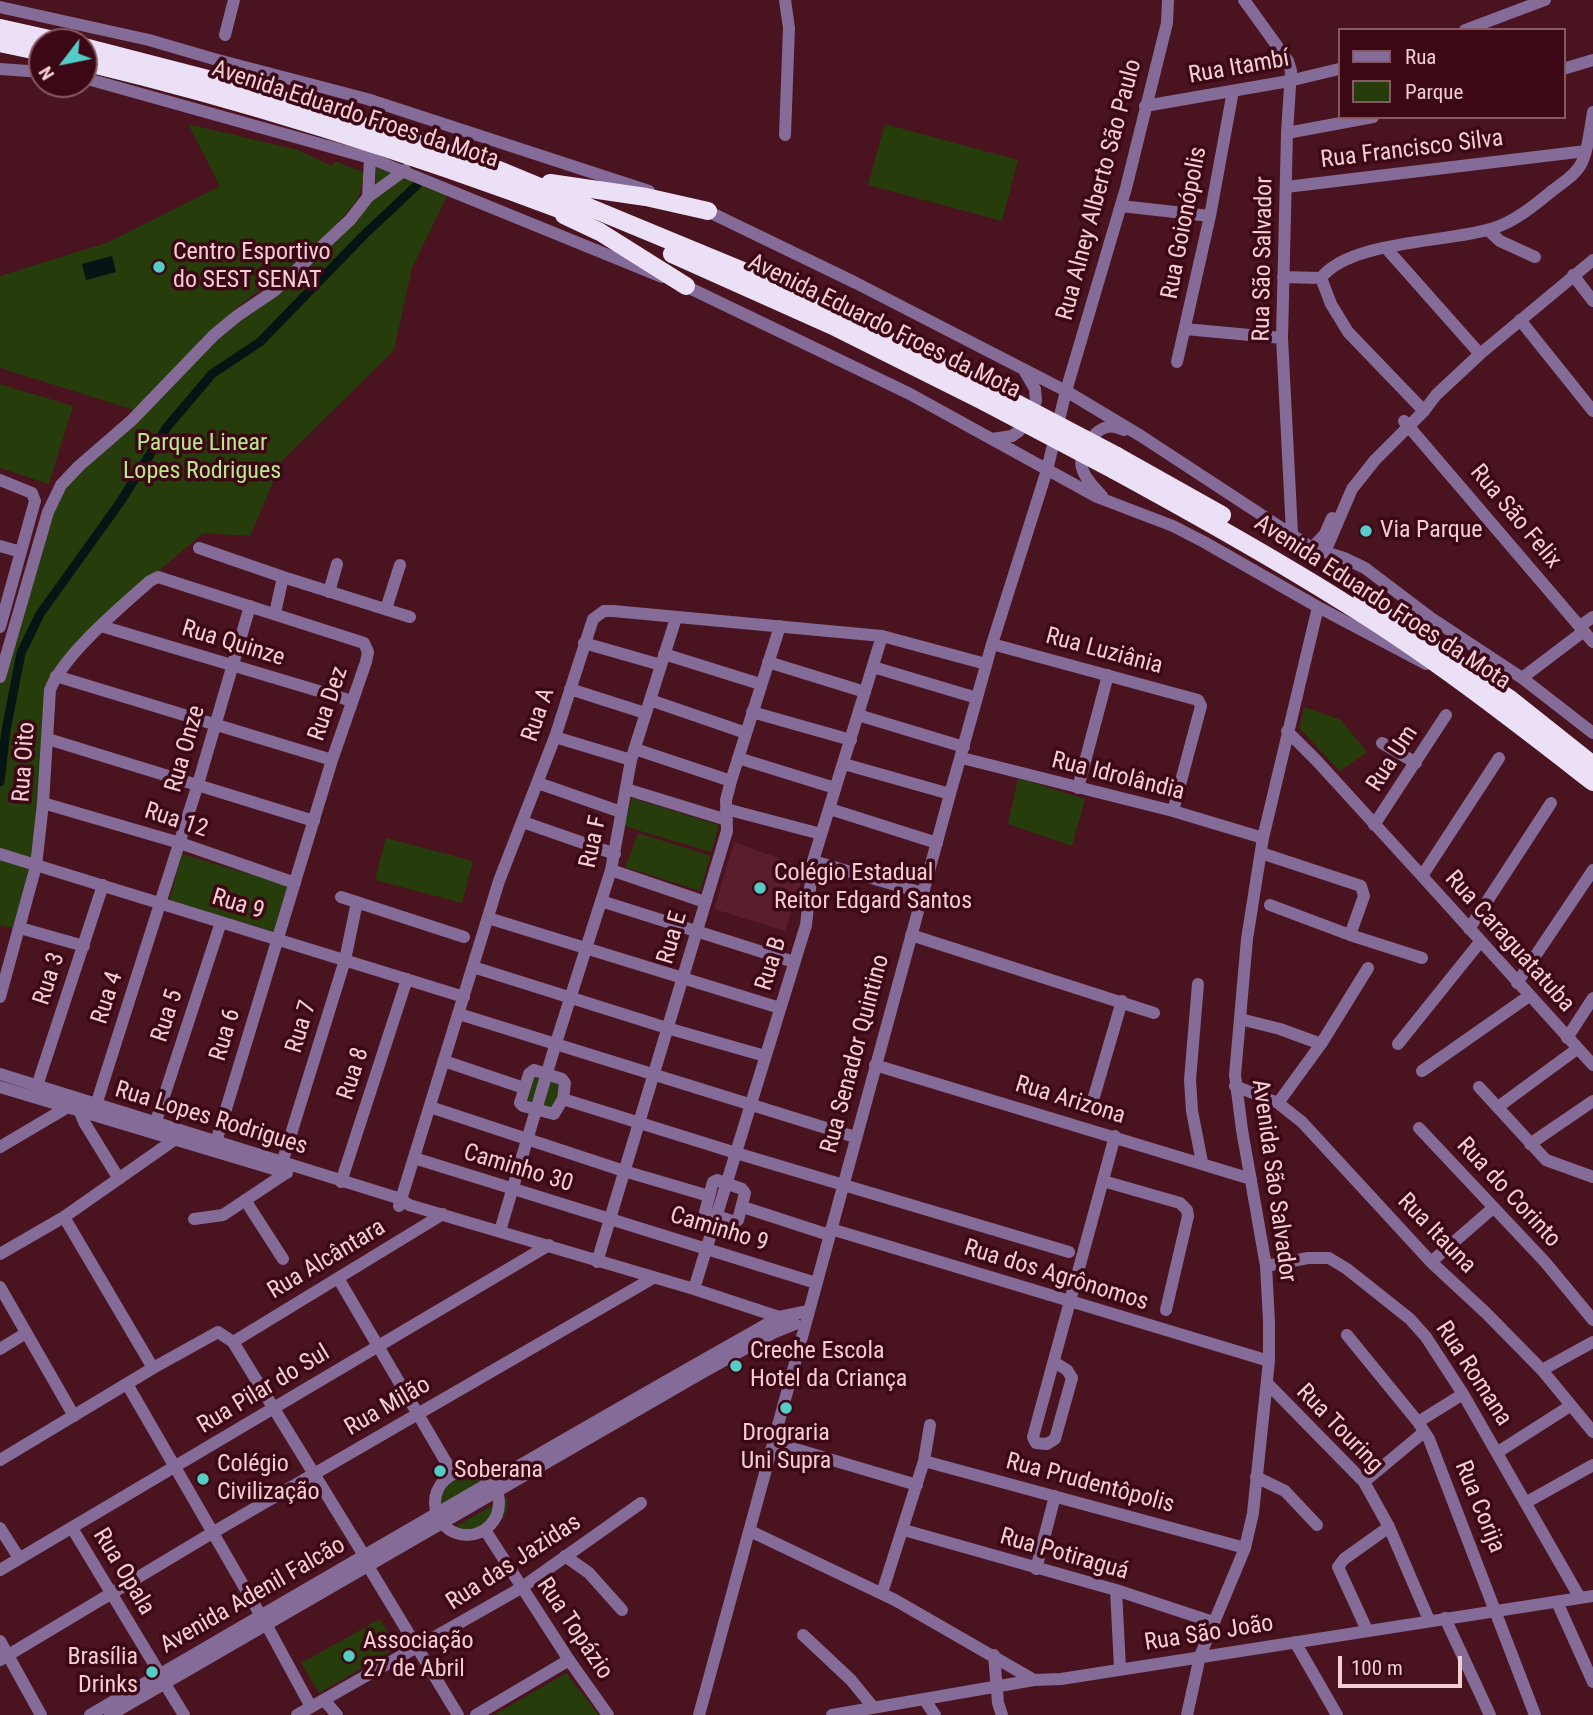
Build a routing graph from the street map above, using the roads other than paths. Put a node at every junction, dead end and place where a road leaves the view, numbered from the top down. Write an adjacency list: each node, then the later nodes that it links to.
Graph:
1 (234, 0): 10 (street)
2 (785, 0): 27 (street)
3 (1168, 0): 23 (street, Rua Alney Alberto São Paulo)
4 (1244, 0): 20 (street, Rua São Salvador)
5 (1545, 0): 8 (street)
6 (0, 7): 36 (street)
7 (0, 28): 9 (highway)
8 (1470, 28)
9 (28, 34)
10 (225, 35)
11 (0, 43): 12 (highway)
12 (28, 49)
13 (98, 51): 31 (highway, Avenida Eduardo Froes da Mota)
14 (1593, 60): 16 (street)
15 (98, 65): 34 (highway, Avenida Eduardo Froes da Mota)
16 (1565, 68)
17 (0, 69): 19 (street)
18 (1338, 69): 20 (street, Rua Itambí)
19 (28, 71)
20 (1289, 81): 22 (street, Rua Itambí); 26 (street, Rua São Salvador)
21 (98, 82): 29 (street)
22 (1233, 91): 23 (street, Rua Itambí); 37 (street, Rua Goionópolis)
23 (1145, 106): 35 (street, Rua Alney Alberto São Paulo)
24 (1593, 112): 28 (street)
25 (1362, 119): 26 (street)
26 (1287, 133): 32 (street, Rua São Salvador)
27 (785, 135)
28 (1586, 151): 32 (street, Rua Francisco Silva); 38 (street)
29 (370, 158): 30 (street); 33 (street)
30 (405, 170): 33 (street); 45 (street)
31 (499, 170): 36 (highway); 56 (highway, Avenida Eduardo Froes da Mota)
32 (1286, 187): 43 (street, Rua São Salvador)
33 (368, 197): 102 (street)
34 (547, 204): 45 (highway); 56 (highway, Avenida Eduardo Froes da Mota)
35 (1121, 206): 37 (street); 53 (street, Rua Alney Alberto São Paulo)
36 (708, 211): 52 (street)
37 (1210, 216): 48 (street, Rua Goionópolis)
38 (1488, 230): 39 (street); 40 (street)
39 (1386, 248): 44 (street); 50 (street)
40 (1535, 257)
41 (1593, 260): 42 (street)
42 (1573, 275): 46 (street); 47 (street)
43 (1283, 277): 44 (street); 49 (street, Rua São Salvador)
44 (1321, 278): 59 (street)
45 (686, 286): 63 (street)
46 (1593, 300)
47 (1520, 320): 50 (street); 60 (street)
48 (1185, 329): 49 (street); 51 (street, Rua Goionópolis)
49 (1282, 338): 70 (street, Rua São Salvador)
50 (1479, 354): 59 (street)
51 (1177, 362)
52 (1021, 368): 54 (street); 63 (street)
53 (1070, 378): 54 (street); 55 (street, Rua Alney Alberto São Paulo)
54 (1054, 384): 55 (street)
55 (1066, 391): 57 (street); 58 (street, Rua Alney Alberto São Paulo)
56 (990, 397): 66 (highway, Avenida Eduardo Froes da Mota, bridge)
57 (1083, 401): 58 (street); 62 (street)
58 (1062, 407): 64 (street, Rua Senador Quintino)
59 (1421, 408): 61 (street)
60 (1593, 411)
61 (1407, 423): 73 (street); 90 (street, Rua São Felix)
62 (1141, 436): 69 (street); 70 (street)
63 (992, 439): 65 (street)
64 (1052, 447): 65 (street); 67 (street, Rua Senador Quintino)
65 (1030, 460): 67 (street)
66 (1115, 463): 106 (highway, Avenida Eduardo Froes da Mota); 129 (highway, Avenida Eduardo Froes da Mota)
67 (1046, 470): 69 (street); 94 (street, Rua Senador Quintino)
68 (0, 480): 74 (street)
69 (1108, 502): 80 (street)
70 (1292, 533): 73 (street)
71 (0, 546): 74 (street)
72 (200, 548): 77 (street)
73 (1319, 550): 103 (street)
74 (21, 552): 82 (street)
75 (337, 564): 78 (street)
76 (400, 565): 81 (street)
77 (284, 577): 78 (street); 83 (street)
78 (329, 592): 81 (street)
79 (250, 606): 83 (street, Rua Dez); 87 (street, Rua Dez); 98 (street, Rua Onze)
80 (1318, 607): 106 (street); 115 (street, Avenida São Salvador)
81 (386, 609): 84 (street)
82 (2, 613): 89 (street)
83 (275, 613): 109 (street, Rua Dez)
84 (410, 617)
85 (1593, 617): 90 (street)
86 (676, 618): 88 (street, Rua A); 93 (street, Rua A); 95 (street, Rua F)
87 (101, 626): 98 (street, Rua Quinze); 101 (street)
88 (780, 626): 91 (street, Rua A); 96 (street, Rua E)
89 (0, 627)
90 (1582, 629): 92 (street, Rua São Felix); 103 (street)
91 (882, 636): 97 (street, Rua A); 99 (street, Rua B)
92 (1593, 642)
93 (584, 643): 95 (street); 105 (street, Rua A)
94 (992, 644): 97 (street, Rua Senador Quintino); 100 (street, Rua Luziânia)
95 (663, 659): 104 (street); 110 (street, Rua F)
96 (768, 662): 104 (street, Rua E); 107 (street)
97 (986, 664): 108 (street, Rua Senador Quintino)
98 (232, 665): 109 (street, Rua Quinze); 114 (street, Rua Onze)
99 (873, 667): 107 (street, Rua B); 108 (street)
100 (1108, 675): 135 (street); 141 (street, Rua Luziânia)
101 (55, 676): 114 (street); 119 (street, Rua Oito)
102 (0, 677)
103 (1522, 678): 117 (street)
104 (760, 684): 111 (street, Rua E)
105 (570, 689): 110 (street); 118 (street, Rua A)
106 (1476, 691): 131 (highway, Avenida Eduardo Froes da Mota)
107 (865, 692): 112 (street, Rua B)
108 (977, 698): 122 (street, Rua Senador Quintino)
109 (352, 701): 126 (street, Rua Dez)
110 (648, 707): 116 (street); 123 (street, Rua F)
111 (752, 712): 116 (street, Rua E); 120 (street)
112 (858, 715): 120 (street, Rua B); 122 (street, Rua Idrolândia)
113 (1446, 715): 127 (street, Rua Um)
114 (216, 726): 126 (street); 133 (street, Rua Onze)
115 (1287, 731): 146 (street, Rua Caraguatatuba); 148 (street, Avenida São Salvador)
116 (746, 733): 124 (street, Rua E)
117 (1593, 733)
118 (555, 737): 123 (street); 132 (street, Rua A)
119 (48, 739): 133 (street); 138 (street, Rua Oito)
120 (851, 740): 128 (street, Rua B)
121 (1382, 743): 127 (street)
122 (963, 752): 135 (street, Rua Idrolândia); 137 (street, Rua Senador Quintino)
123 (633, 755): 130 (street); 136 (street, Rua F)
124 (737, 758): 130 (street, Rua E); 134 (street)
125 (1499, 758): 158 (street, Rua Caraguatatuba)
126 (332, 760): 144 (street, Rua Dez)
127 (1416, 763): 146 (street, Rua Um)
128 (844, 764): 134 (street, Rua B); 137 (street)
129 (1593, 765)
130 (731, 781): 143 (street, Rua E)
131 (1593, 782)
132 (538, 783): 142 (street); 145 (street, Rua A)
133 (198, 784): 144 (street); 149 (street, Rua Onze)
134 (835, 788): 140 (street, Rua B)
135 (1078, 788): 141 (street, Rua Idrolândia)
136 (626, 789): 142 (street, Rua F); 143 (street)
137 (950, 794): 150 (street, Rua Senador Quintino)
138 (43, 803): 149 (street, Rua 12); 155 (street, Rua Oito)
139 (1551, 803): 171 (street)
140 (830, 809): 147 (street, Rua B); 150 (street)
141 (1173, 811): 148 (street, Rua Idrolândia)
142 (621, 812): 153 (street, Rua F)
143 (726, 815): 147 (street); 165 (street, Rua E)
144 (314, 821): 159 (street, Rua Dez)
145 (523, 822): 153 (street); 168 (street, Rua A)
146 (1374, 825): 158 (street, Rua Caraguatatuba)
147 (821, 834): 154 (street, Rua B)
148 (1263, 838): 151 (street, Avenida São Salvador)
149 (180, 843): 159 (street, Rua 12); 166 (street, Rua Onze)
150 (937, 843): 161 (street, Rua Senador Quintino)
151 (1261, 853): 174 (street); 198 (street, Avenida São Salvador)
152 (0, 854): 155 (street, Rua 9)
153 (615, 854): 156 (street, Rua F)
154 (813, 862): 161 (street); 182 (street, Rua B)
155 (36, 866): 160 (street, Rua 9); 170 (street, Rua Oito)
156 (611, 870): 163 (street, Rua F); 165 (street)
157 (1593, 870): 187 (street)
158 (1422, 876): 171 (street, Rua Caraguatatuba)
159 (295, 883): 176 (street, Rua Dez)
160 (103, 886): 166 (street, Rua 9); 178 (street, Rua 3)
161 (923, 893): 173 (street, Rua Senador Quintino)
162 (341, 897): 164 (street)
163 (601, 901): 172 (street); 179 (street, Rua F)
164 (357, 902): 175 (street); 181 (street, Rua 7)
165 (705, 902): 172 (street, Rua E)
166 (161, 903): 169 (street, Rua 9); 223 (street, Rua 4)
167 (1270, 905): 174 (street)
168 (488, 918): 179 (street); 183 (street, Rua A)
169 (221, 922): 176 (street, Rua 9); 231 (street, Rua 5)
170 (20, 928): 178 (street); 190 (street, Rua Oito)
171 (1469, 929): 177 (street, Rua Caraguatatuba)
172 (697, 933): 182 (street); 186 (street, Rua E)
173 (911, 935): 194 (street); 207 (street, Rua Senador Quintino)
174 (1350, 935): 180 (street)
175 (464, 937)
176 (277, 939): 181 (street, Rua 9); 237 (street, Rua 6)
177 (1480, 942): 187 (street, Rua Caraguatatuba); 202 (street)
178 (84, 946): 213 (street, Rua 3)
179 (587, 948): 186 (street); 192 (street, Rua F)
180 (1422, 958)
181 (345, 960): 185 (street, Rua 9); 243 (street, Rua 7)
182 (794, 962): 195 (street, Rua B)
183 (473, 967): 191 (street, Rua A); 192 (street)
184 (1368, 968): 201 (street)
185 (407, 979): 191 (street, Rua 9); 249 (street, Rua 8)
186 (683, 979): 195 (street); 199 (street, Rua E)
187 (1517, 983): 189 (street, Rua Caraguatatuba)
188 (1198, 984): 242 (street)
189 (1529, 996): 200 (street, Rua Caraguatatuba); 209 (street)
190 (0, 997)
191 (464, 997): 197 (street, Rua A)
192 (571, 998): 199 (street); 203 (street, Rua F)
193 (1593, 998): 200 (street)
194 (1122, 1001): 196 (street); 225 (street)
195 (780, 1008): 205 (street, Rua B)
196 (1154, 1013)
197 (459, 1014): 203 (street); 206 (street, Rua A)
198 (1240, 1019): 201 (street); 214 (street, Avenida São Salvador)
199 (667, 1028): 205 (street); 212 (street, Rua E)
200 (1567, 1038): 204 (street, Rua Caraguatatuba)
201 (1321, 1044): 221 (street)
202 (1398, 1044)
203 (555, 1046): 210 (street, Rua F); 212 (street)
204 (1577, 1049): 208 (street, Rua Caraguatatuba); 226 (street)
205 (765, 1056): 222 (street, Rua B)
206 (444, 1061): 218 (street); 224 (street, Rua A)
207 (876, 1065): 234 (street, Rua Arizona); 235 (street, Rua Senador Quintino)
208 (1593, 1065)
209 (1422, 1071)
210 (547, 1073): 218 (street); 219 (street); 228 (street, Rua F)
211 (0, 1074): 216 (street, Rua Lopes Rodrigues)
212 (653, 1075): 222 (street); 230 (street, Rua E)
213 (37, 1086): 216 (street, Rua Lopes Rodrigues); 223 (street, Rua Lopes Rodrigues)
214 (1235, 1086): 221 (street, Rua Itauna); 247 (street, Avenida São Salvador)
215 (0, 1087): 216 (street, Rua Lopes Rodrigues)
216 (20, 1087): 227 (street, Rua Lopes Rodrigues)
217 (1479, 1087): 226 (street)
218 (524, 1088): 228 (street)
219 (563, 1099): 228 (street); 230 (street)
220 (1593, 1101): 238 (street)
221 (1278, 1103): 271 (street, Rua Itauna)
222 (752, 1104): 235 (street); 240 (street, Rua B)
223 (96, 1105): 231 (street, Rua Lopes Rodrigues)
224 (430, 1107): 236 (street); 241 (street, Rua A)
225 (1091, 1107)
226 (1498, 1107): 238 (street)
227 (66, 1108): 229 (street, Rua Lopes Rodrigues); 239 (street)
228 (537, 1110): 236 (street)
229 (80, 1112): 233 (street, Rua Lopes Rodrigues); 246 (street)
230 (640, 1122): 240 (street); 244 (street, Rua E)
231 (155, 1124): 233 (street, Rua Lopes Rodrigues)
232 (1419, 1128): 257 (street, Rua do Corinto)
233 (175, 1135): 237 (street, Rua Lopes Rodrigues); 243 (street, Rua Lopes Rodrigues); 246 (street)
234 (1115, 1136): 242 (street, Rua Arizona); 248 (street)
235 (855, 1137): 251 (street, Rua Senador Quintino)
236 (527, 1140): 244 (street); 252 (street)
237 (216, 1142): 243 (street, Rua Lopes Rodrigues)
238 (1530, 1144): 245 (street)
239 (0, 1147)
240 (736, 1153): 250 (street, Rua B); 251 (street)
241 (414, 1158): 252 (street, Caminho 30); 255 (street, Rua A)
242 (1202, 1162): 247 (street, Rua Arizona)
243 (284, 1168): 249 (street, Rua Lopes Rodrigues); 254 (street); 255 (street, Rua Lopes Rodrigues)
244 (624, 1171): 253 (street); 262 (street, Rua E)
245 (1593, 1177)
246 (119, 1179): 259 (street)
247 (1251, 1179): 272 (street, Avenida São Salvador)
248 (1103, 1181): 279 (street); 280 (street)
249 (341, 1182): 255 (street, Rua Lopes Rodrigues)
250 (727, 1182): 253 (street); 256 (street); 260 (street, Rua B)
251 (843, 1185): 264 (street, Rua Senador Quintino); 267 (street)
252 (512, 1189): 262 (street, Caminho 30); 263 (street)
253 (709, 1196): 260 (street)
254 (245, 1200): 261 (street); 269 (street)
255 (403, 1203): 258 (street, Rua Lopes Rodrigues)
256 (745, 1207): 260 (street); 264 (street, Rua dos Agrônomos)
257 (1493, 1208): 271 (street); 283 (street, Rua do Corinto)
258 (443, 1214): 263 (street, Rua Lopes Rodrigues); 273 (street, Rua Alcântara)
259 (64, 1217): 268 (street); 294 (street)
260 (716, 1218): 266 (street)
261 (194, 1219)
262 (610, 1219): 266 (street, Caminho 9); 270 (street, Rua E)
263 (500, 1231): 265 (street, Rua Lopes Rodrigues)
264 (830, 1232): 275 (street, Rua Senador Quintino); 279 (street, Rua dos Agrônomos)
265 (549, 1245): 270 (street, Rua Lopes Rodrigues); 290 (street, Rua Pilar do Sul)
266 (708, 1248): 275 (street, Caminho 9); 277 (street)
267 (1069, 1252)
268 (0, 1254)
269 (283, 1259)
270 (597, 1262): 274 (street, Rua Lopes Rodrigues)
271 (1431, 1262): 296 (street, Rua Itauna)
272 (1266, 1266): 292 (street, Avenida São Salvador); 299 (street, Rua Romana)
273 (338, 1278): 288 (street, Rua Alcântara); 290 (street)
274 (653, 1278): 277 (street, Rua Lopes Rodrigues); 302 (street, Rua Milão)
275 (816, 1283): 281 (street, Rua Senador Quintino)
276 (0, 1287): 286 (street)
277 (694, 1289): 278 (street, Rua Lopes Rodrigues)
278 (716, 1297): 282 (street, Rua Lopes Rodrigues); 285 (street)
279 (1070, 1303): 292 (street, Rua dos Agrônomos); 293 (street)
280 (1166, 1310)
281 (807, 1316): 282 (street, Avenida Adenil Falcão); 284 (street, Avenida Adenil Falcão); 307 (street, Rua Senador Quintino)
282 (779, 1317): 284 (street, Rua Lopes Rodrigues); 285 (street, Avenida Adenil Falcão)
283 (1593, 1320)
284 (790, 1325): 295 (street, Avenida Adenil Falcão)
285 (753, 1332): 295 (street, Avenida Adenil Falcão)
286 (26, 1333): 291 (street); 303 (street)
287 (1347, 1335): 305 (street, Rua Corija)
288 (233, 1342): 294 (street); 301 (street)
289 (1593, 1342): 296 (street)
290 (379, 1346): 301 (street, Rua Pilar do Sul); 302 (street)
291 (0, 1349)
292 (1269, 1361): 298 (street, Avenida São Salvador)
293 (1054, 1362): 293 (street)
294 (153, 1368): 297 (street)
295 (695, 1370): 318 (street, Avenida Adenil Falcão)
296 (1542, 1370): 300 (street, Rua Itauna)
297 (127, 1384): 303 (street); 312 (street)
298 (1267, 1384): 315 (street, Avenida São Salvador); 316 (street, Rua Touring)
299 (1464, 1394): 305 (street); 308 (street, Rua Romana)
300 (1570, 1406): 306 (street, Rua Itauna); 308 (street)
301 (275, 1408): 312 (street, Rua Pilar do Sul); 313 (street)
302 (419, 1414): 313 (street, Rua Milão); 314 (street)
303 (74, 1416): 309 (street)
304 (930, 1425): 310 (street)
305 (1421, 1427): 316 (street); 344 (street, Rua Corija)
306 (1593, 1432)
307 (775, 1443): 317 (street); 329 (street, Rua Senador Quintino)
308 (1498, 1452): 320 (street, Rua Romana)
309 (0, 1460)
310 (924, 1461): 317 (street); 319 (street, Rua Prudentôpolis)
311 (1593, 1465): 320 (street)
312 (175, 1467): 326 (street, Rua Pilar do Sul); 330 (street)
313 (314, 1474): 330 (street, Rua Milão); 334 (street)
314 (453, 1474): 318 (street); 322 (street)
315 (1256, 1477): 323 (street); 331 (street, Avenida São Salvador)
316 (1364, 1482): 324 (street, Rua Touring)
317 (917, 1485): 328 (street)
318 (494, 1486): 322 (street, Avenida Adenil Falcão); 327 (street)
319 (1055, 1496): 331 (street, Rua Prudentôpolis); 335 (street)
320 (1527, 1502): 341 (street, Rua Romana)
321 (641, 1503): 332 (street, Rua das Jazidas)
322 (440, 1518): 327 (street); 334 (street, Avenida Adenil Falcão)
323 (1317, 1525)
324 (1389, 1527): 347 (street, Rua Touring); 349 (street)
325 (0, 1528): 333 (street)
326 (72, 1528): 333 (street, Rua Pilar do Sul); 340 (street, Rua Opala)
327 (485, 1530): 337 (street, Rua Topázio)
328 (904, 1530): 335 (street, Rua Potiraguá); 339 (street)
329 (750, 1531): 339 (street); 376 (street, Rua Senador Quintino)
330 (212, 1533): 340 (street, Rua Milão); 346 (street)
331 (1245, 1548): 348 (street, Avenida São Salvador)
332 (565, 1556): 337 (street, Rua das Jazidas); 343 (street)
333 (19, 1558): 336 (street, Rua Pilar do Sul)
334 (367, 1561): 346 (street, Avenida Adenil Falcão); 353 (street)
335 (1036, 1569): 338 (street, Rua Potiraguá)
336 (0, 1570)
337 (521, 1588): 353 (street, Rua das Jazidas); 357 (street, Rua Topázio)
338 (1116, 1590): 348 (street, Rua Potiraguá); 358 (street)
339 (883, 1593): 354 (street)
340 (112, 1594): 356 (street, Rua Milão); 359 (street, Rua Opala)
341 (1587, 1597): 342 (street, Rua São João)
342 (1557, 1602): 344 (street, Rua São João); 361 (street)
343 (622, 1611)
344 (1497, 1611): 345 (street, Rua São João); 383 (street, Rua Corija)
345 (1445, 1618): 347 (street, Rua São João); 382 (street)
346 (264, 1620): 359 (street, Avenida Adenil Falcão); 365 (street)
347 (1429, 1620): 349 (street, Rua São João)
348 (1213, 1622): 355 (street, Avenida São Salvador)
349 (1367, 1630): 352 (street, Rua São João)
350 (803, 1635): 366 (street)
351 (0, 1641): 356 (street)
352 (1295, 1642): 355 (street, Rua São João); 381 (street)
353 (419, 1647): 364 (street, Rua das Jazidas); 373 (street)
354 (994, 1655): 360 (street); 362 (street)
355 (1200, 1656): 358 (street, Rua São João); 380 (street, Avenida São Salvador)
356 (4, 1658): 367 (street)
357 (569, 1660): 374 (street); 375 (street, Rua Topázio)
358 (1121, 1668): 360 (street, Rua São João)
359 (163, 1679): 368 (street, Avenida Adenil Falcão); 369 (street, Avenida Adenil Falcão); 370 (street, Rua Opala)
360 (1034, 1680): 362 (street, Rua São João)
361 (1593, 1682)
362 (996, 1686): 363 (street, Rua São João); 379 (street)
363 (925, 1699): 366 (street, Rua São João); 378 (street)
364 (324, 1700): 365 (street, Rua das Jazidas); 372 (street)
365 (311, 1707): 371 (street, Rua das Jazidas)
366 (873, 1707): 377 (street, Rua São João)
367 (41, 1715)
368 (90, 1715)
369 (110, 1715)
370 (184, 1715)
371 (296, 1715)
372 (337, 1715)
373 (458, 1715)
374 (476, 1715)
375 (608, 1715)
376 (699, 1715)
377 (831, 1715)
378 (935, 1715)
379 (1002, 1715)
380 (1187, 1715)
381 (1337, 1715)
382 (1490, 1715)
383 (1535, 1715)

